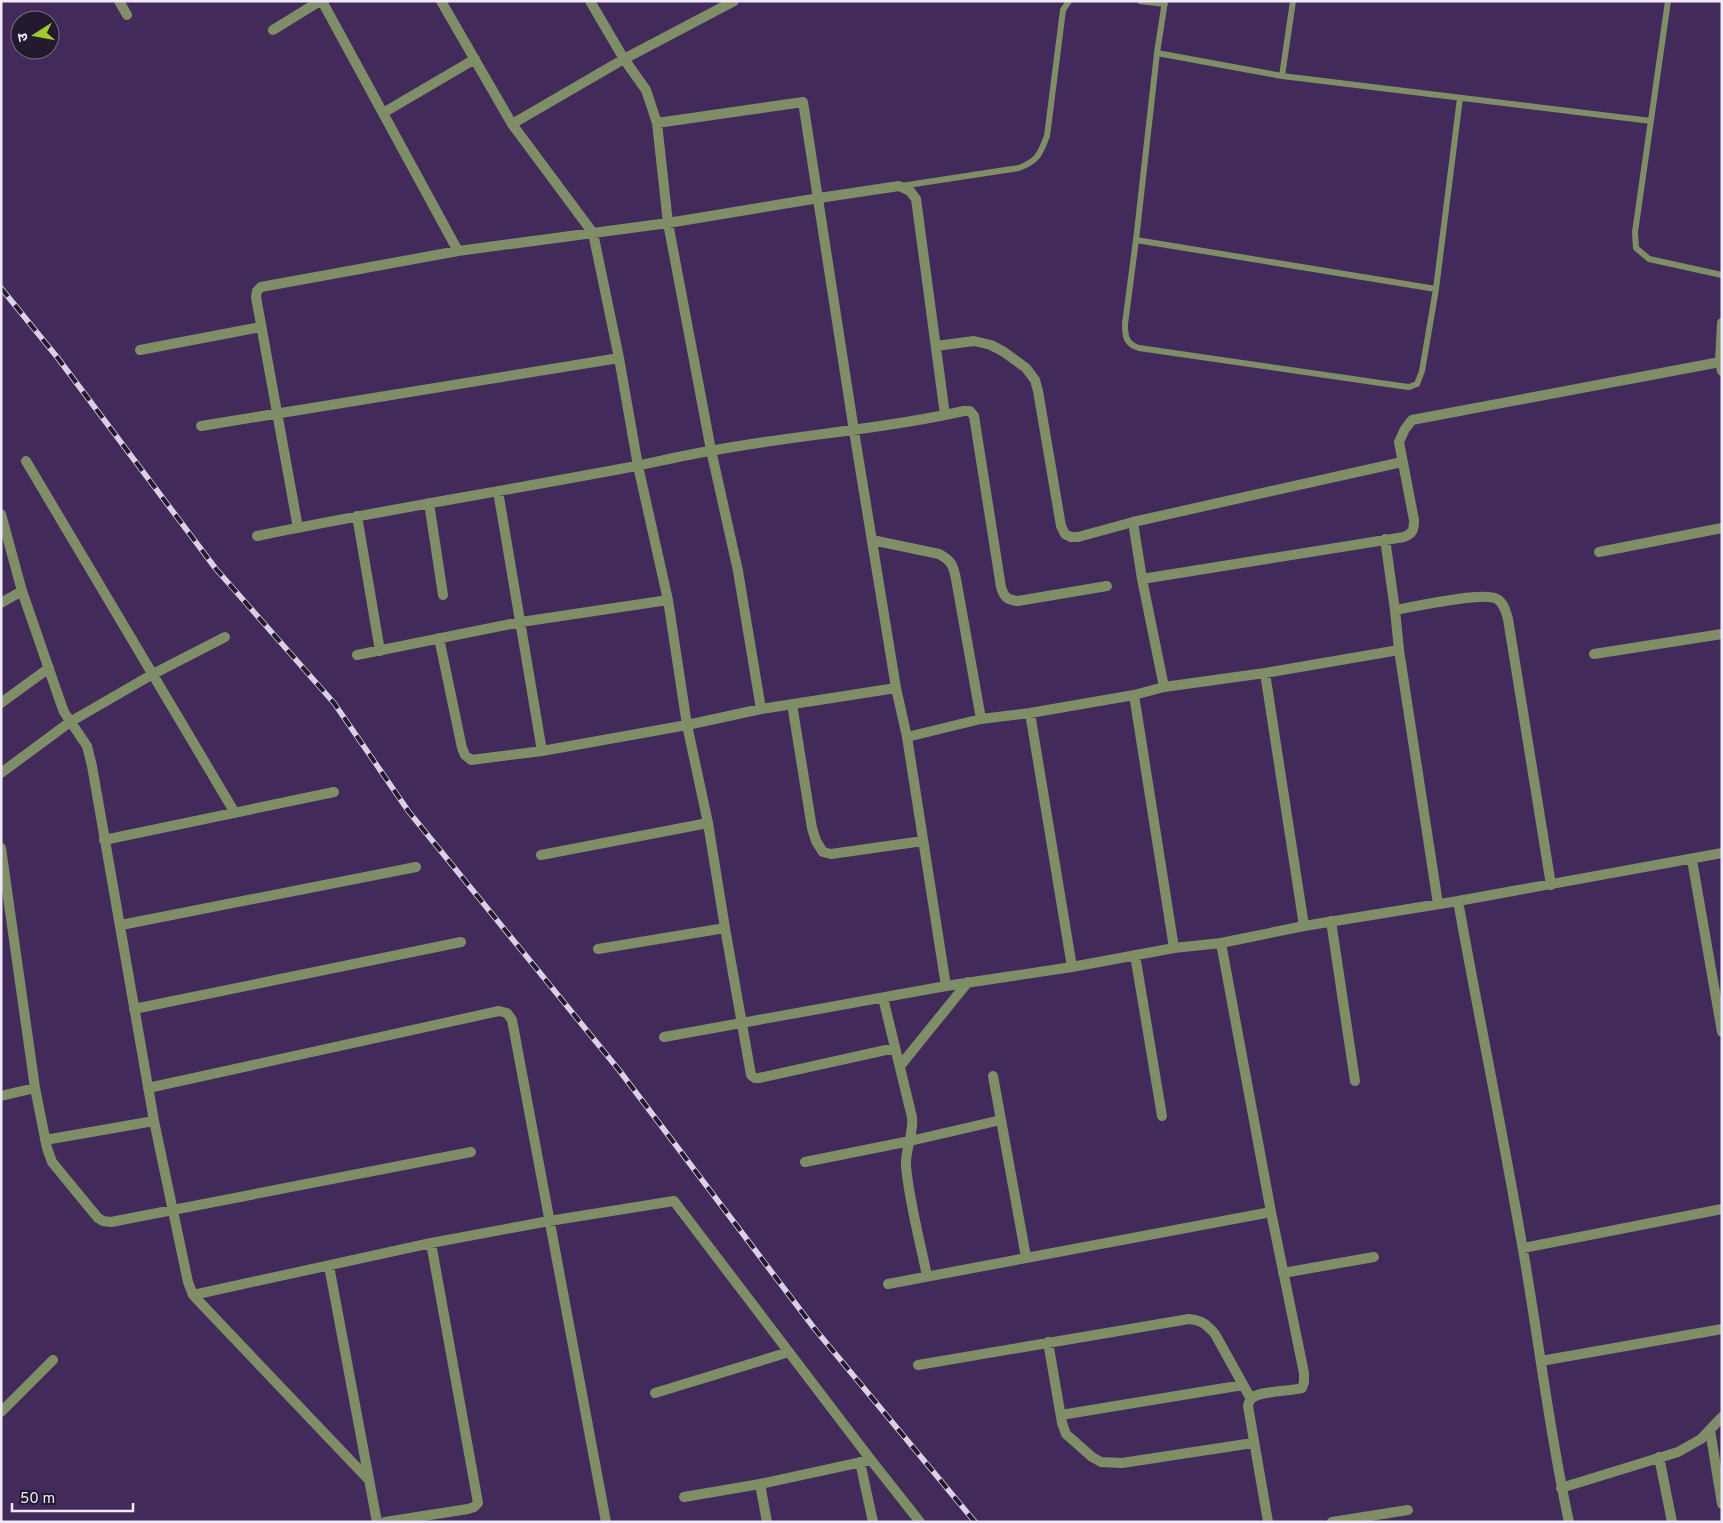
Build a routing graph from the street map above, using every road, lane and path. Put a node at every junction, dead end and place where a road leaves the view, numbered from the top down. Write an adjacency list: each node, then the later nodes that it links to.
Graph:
1 (119, 1): 11 (street)
2 (321, 1): 12 (street); 18 (street)
3 (441, 1): 14 (street)
4 (590, 1): 15 (street)
5 (734, 1): 15 (street)
6 (1069, 1): 22 (lane)
7 (1140, 1): 10 (lane)
8 (1293, 1): 16 (lane)
9 (1668, 1): 19 (lane)
10 (1165, 3): 13 (lane)
11 (127, 15)
12 (274, 30)
13 (1157, 53): 16 (lane); 26 (lane)
14 (474, 59): 18 (street); 21 (street)
15 (624, 59): 20 (street); 21 (street)
16 (1282, 76): 17 (lane)
17 (1460, 98): 19 (lane); 29 (lane)
18 (383, 113): 27 (street)
19 (1652, 122): 28 (lane)
20 (657, 123): 23 (street); 24 (street)
21 (512, 124): 25 (street)
22 (899, 186): 23 (street); 32 (street)
23 (819, 198): 24 (street); 39 (street)
24 (668, 223): 25 (street); 40 (street)
25 (593, 232): 27 (street); 34 (street)
26 (1136, 240): 29 (lane); 29 (lane)
27 (458, 251): 31 (street)
28 (1722, 275)
29 (1436, 290)
30 (1722, 323): 35 (street)
31 (261, 327): 33 (street); 36 (street)
32 (936, 346): 37 (street); 48 (street)
33 (140, 350)
34 (620, 358): 36 (street); 43 (street)
35 (1721, 367): 42 (street)
36 (278, 414): 38 (street); 49 (street)
37 (945, 415): 39 (street); 57 (street)
38 (200, 426)
39 (854, 431): 40 (street); 53 (street)
40 (711, 450): 43 (street); 79 (street)
41 (26, 461): 73 (street)
42 (1402, 462): 48 (street); 52 (street)
43 (638, 466): 44 (street); 60 (street)
44 (498, 491): 45 (street); 63 (street)
45 (429, 503): 47 (street); 59 (street)
46 (1, 514): 54 (street)
47 (357, 516): 49 (street); 68 (street)
48 (1133, 522): 56 (street)
49 (298, 528): 51 (street)
50 (1722, 528): 55 (street)
51 (257, 536)
52 (1384, 539): 56 (street); 62 (street)
53 (872, 540): 75 (street); 81 (street)
54 (5, 546): 58 (street)
55 (1599, 552)
56 (1142, 579): 74 (street)
57 (1107, 586)
58 (22, 591): 61 (street); 71 (street)
59 (443, 595)
60 (668, 600): 63 (street); 83 (street)
61 (1, 603)
62 (1395, 610): 67 (street); 97 (street)
63 (521, 622): 66 (street); 85 (street)
64 (1722, 634): 69 (street)
65 (225, 638): 73 (street)
66 (439, 638): 68 (street); 85 (street)
67 (1399, 650): 72 (street); 99 (street)
68 (380, 651): 70 (street)
69 (1594, 654)
70 (357, 655)
71 (49, 668): 77 (street); 82 (street)
72 (1265, 673): 74 (street); 102 (street)
73 (153, 674): 82 (street); 88 (street)
74 (1164, 687): 76 (street)
75 (896, 688): 78 (street); 84 (street)
76 (1134, 695): 80 (street); 106 (street)
77 (1, 703)
78 (792, 704): 79 (street); 91 (street)
79 (761, 708): 83 (street)
80 (1030, 713): 81 (street); 109 (street)
81 (981, 719): 84 (street)
82 (70, 722): 86 (street); 90 (street)
83 (687, 725): 85 (street); 89 (street)
84 (907, 737): 91 (street)
85 (542, 751)
86 (1, 772)
87 (334, 792): 88 (street)
88 (235, 813): 90 (street)
89 (708, 823): 94 (street); 103 (street)
90 (104, 840): 101 (street)
91 (923, 841): 111 (street)
92 (1, 848): 121 (street)
93 (1722, 853): 95 (street)
94 (541, 855)
95 (1692, 860): 97 (street); 115 (street)
96 (416, 867): 101 (street)
97 (1550, 885): 98 (street)
98 (1458, 901): 99 (street); 136 (street)
99 (1438, 904): 100 (street)
100 (1331, 921): 102 (street); 120 (street)
101 (121, 925): 113 (street)
102 (1304, 926): 105 (street)
103 (724, 928): 107 (street); 114 (street)
104 (461, 942): 113 (street)
105 (1221, 943): 106 (street); 133 (street)
106 (1174, 948): 108 (street)
107 (598, 949)
108 (1134, 955): 109 (street); 124 (street)
109 (1072, 967): 110 (street)
110 (968, 982): 111 (street); 118 (street)
111 (946, 986): 112 (street)
112 (883, 998): 114 (street); 117 (street)
113 (134, 1009): 122 (street)
114 (741, 1022): 116 (street); 117 (street)
115 (1722, 1032)
116 (664, 1037)
117 (895, 1048): 118 (street)
118 (900, 1066): 128 (street)
119 (994, 1076): 125 (street)
120 (1356, 1081)
121 (35, 1088): 123 (street); 127 (street)
122 (148, 1088): 126 (street); 134 (street)
123 (1, 1096)
124 (1162, 1116)
125 (1001, 1120): 128 (street); 137 (street)
126 (154, 1121): 127 (street); 132 (street)
127 (45, 1140): 132 (street)
128 (910, 1141): 130 (street); 141 (street)
129 (471, 1152): 132 (street)
130 (804, 1162)
131 (1722, 1209): 136 (street)
132 (173, 1210): 143 (street)
133 (1271, 1212): 137 (street); 140 (street)
134 (549, 1221): 135 (street); 146 (street); 169 (street)
135 (431, 1243): 139 (street); 168 (street)
136 (1523, 1248): 148 (street)
137 (1026, 1257): 141 (street)
138 (1374, 1257): 140 (street)
139 (329, 1266): 143 (street); 161 (street)
140 (1283, 1273): 152 (street)
141 (927, 1276): 142 (street)
142 (888, 1284)
143 (193, 1295): 161 (street)
144 (1722, 1329): 148 (street)
145 (1048, 1342): 149 (street); 150 (street); 154 (street)
146 (789, 1352): 151 (street); 159 (street)
147 (53, 1360): 153 (street)
148 (1541, 1361): 163 (street)
149 (918, 1365)
150 (1243, 1385): 152 (street); 154 (street)
151 (655, 1393)
152 (1251, 1399): 157 (street)
153 (1, 1412)
154 (1061, 1415): 157 (street)
155 (1722, 1417): 156 (street)
156 (1710, 1430): 158 (street); 165 (street)
157 (1253, 1442): 173 (street)
158 (1659, 1458): 163 (street); 176 (street)
159 (871, 1460): 160 (street); 172 (street)
160 (860, 1462): 162 (street); 171 (street)
161 (368, 1480): 167 (street)
162 (760, 1484): 164 (street); 170 (street)
163 (1561, 1488): 175 (street)
164 (684, 1497)
165 (1722, 1504)
166 (1408, 1510): 174 (street)
167 (377, 1522)
168 (385, 1522)
169 (606, 1522)
170 (767, 1522)
171 (873, 1522)
172 (920, 1522)
173 (1268, 1522)
174 (1332, 1522)
175 (1569, 1522)
176 (1672, 1522)

